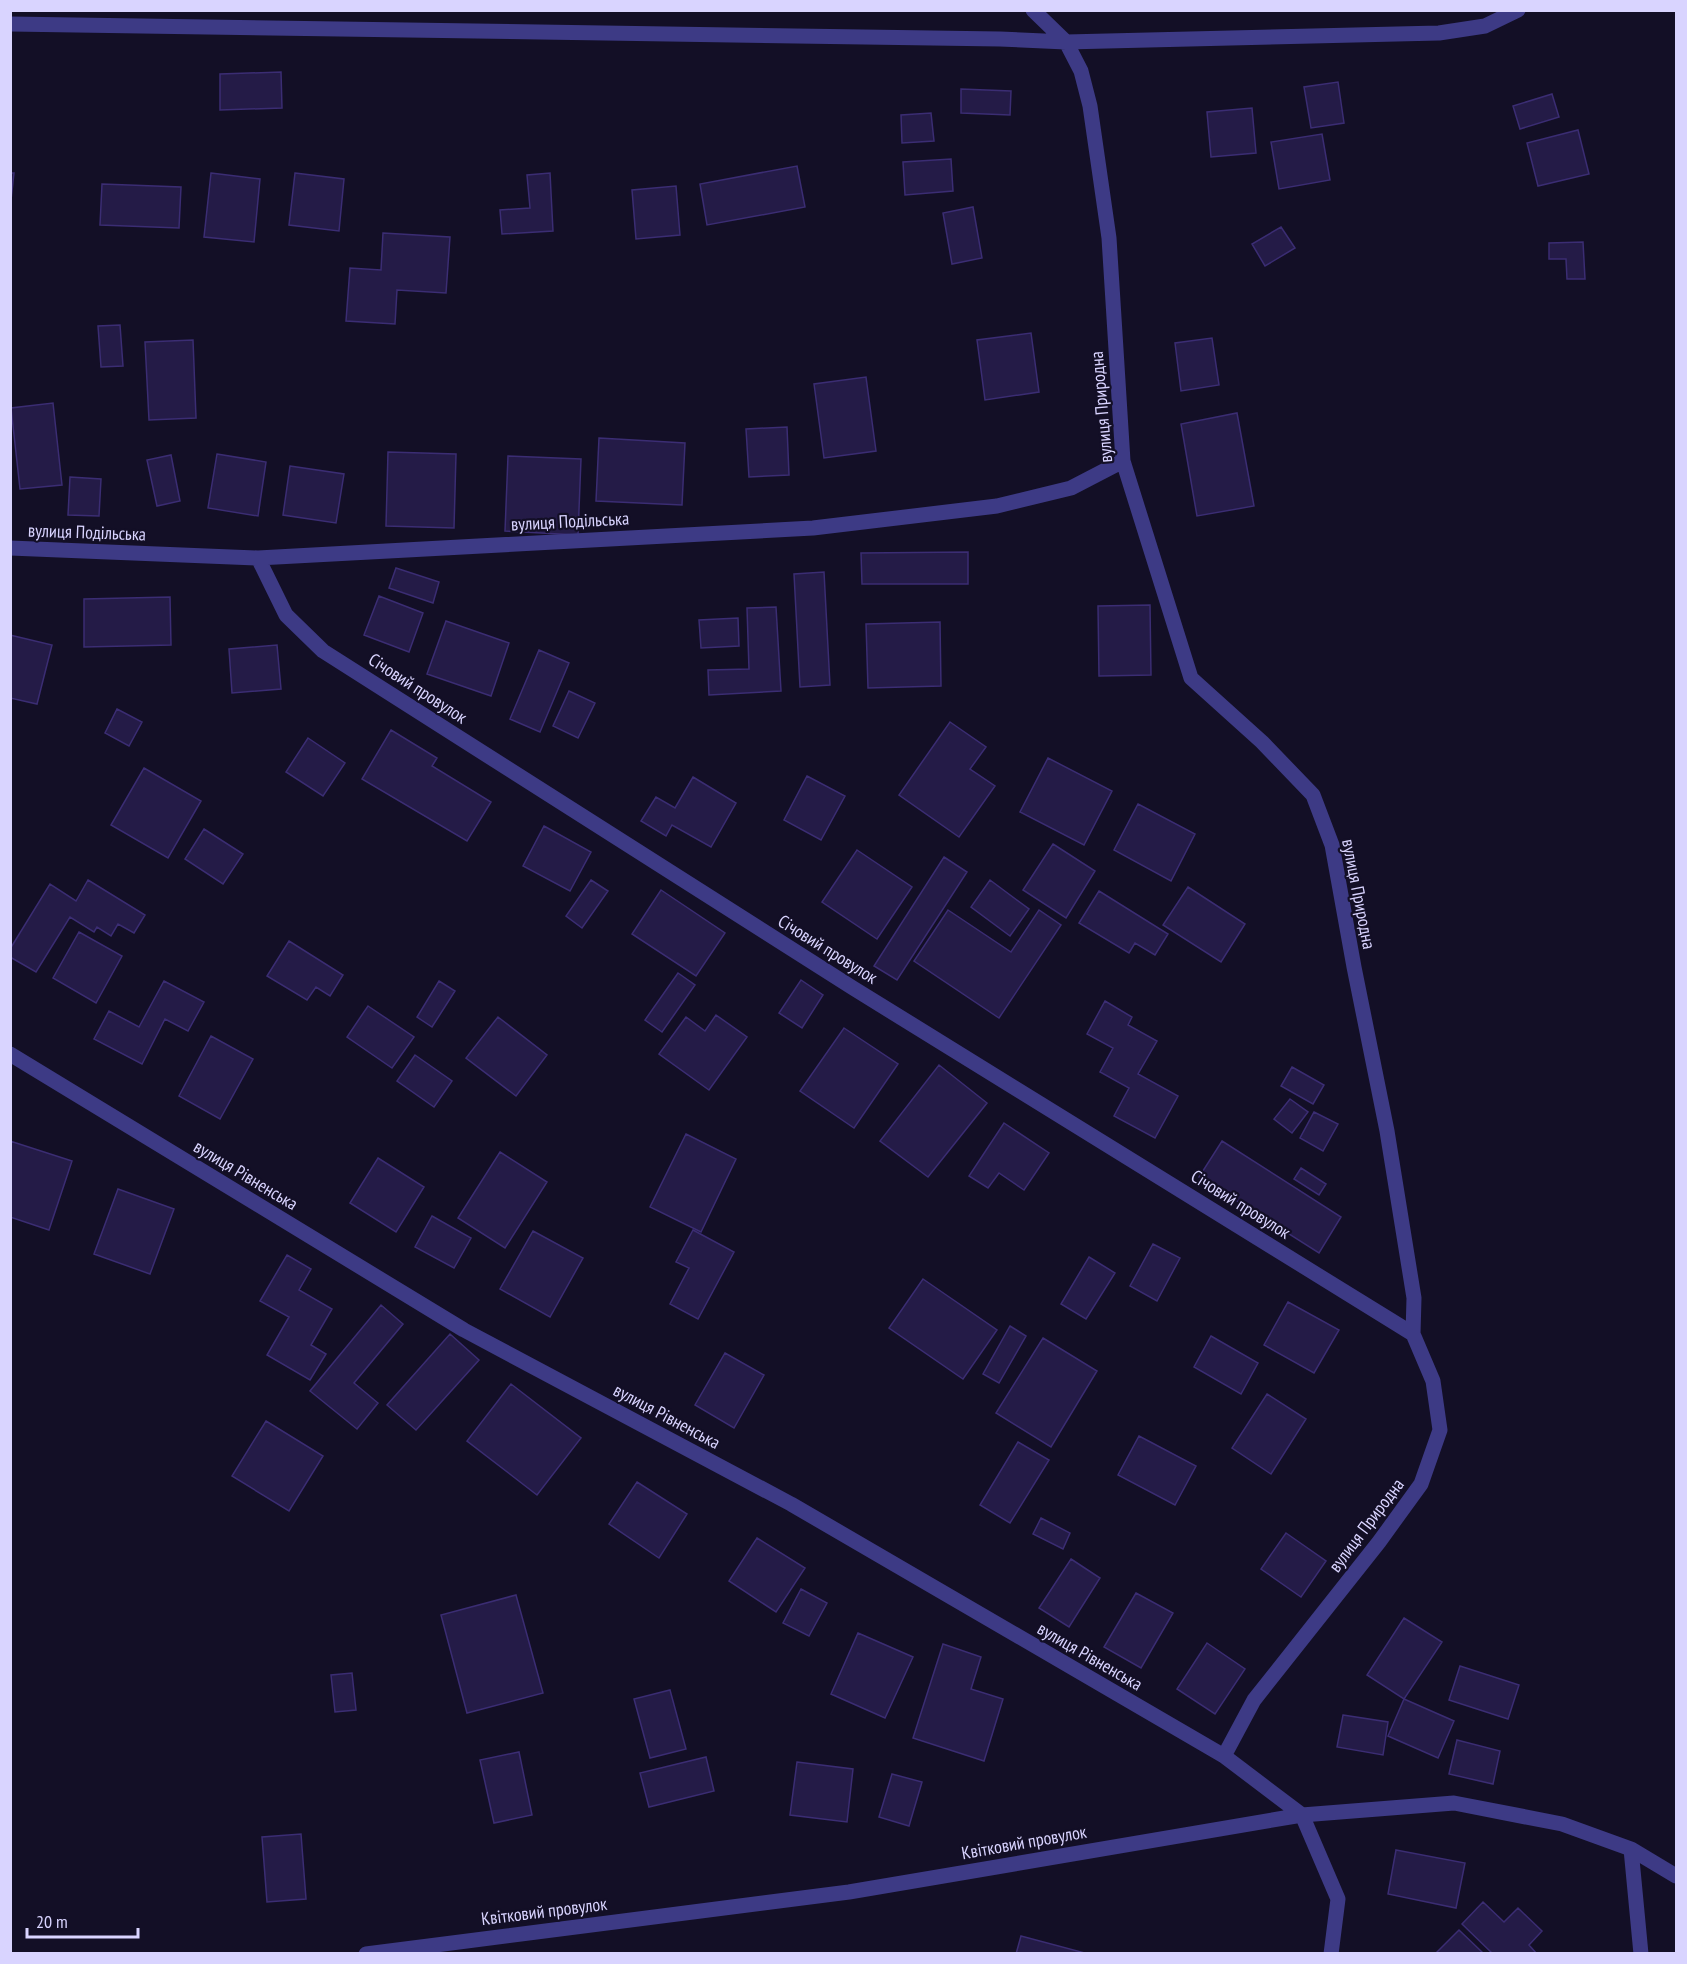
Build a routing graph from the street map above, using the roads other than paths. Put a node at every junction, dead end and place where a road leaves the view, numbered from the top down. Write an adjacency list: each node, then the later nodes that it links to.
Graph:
1 (1033, 10): 4 (street, вулиця Природна)
2 (1518, 10): 4 (street)
3 (10, 24): 4 (street)
4 (1066, 42): 5 (street, вулиця Природна)
5 (1123, 461): 7 (street, вулиця Подільська); 9 (street, вулиця Природна)
6 (10, 548): 7 (street, вулиця Подільська)
7 (258, 558): 9 (street, Січовий провулок)
8 (10, 1054): 10 (street, вулиця Рівненська)
9 (1413, 1334): 10 (street, вулиця Природна)
10 (1224, 1756): 11 (street, вулиця Рівненська)
11 (1302, 1815): 12 (street, Квітковий провулок); 14 (street, Квітковий провулок); 15 (street)
12 (1631, 1849): 13 (street, Квітковий провулок); 16 (street)
13 (1677, 1876)
14 (366, 1953)
15 (1331, 1953)
16 (1641, 1953)

